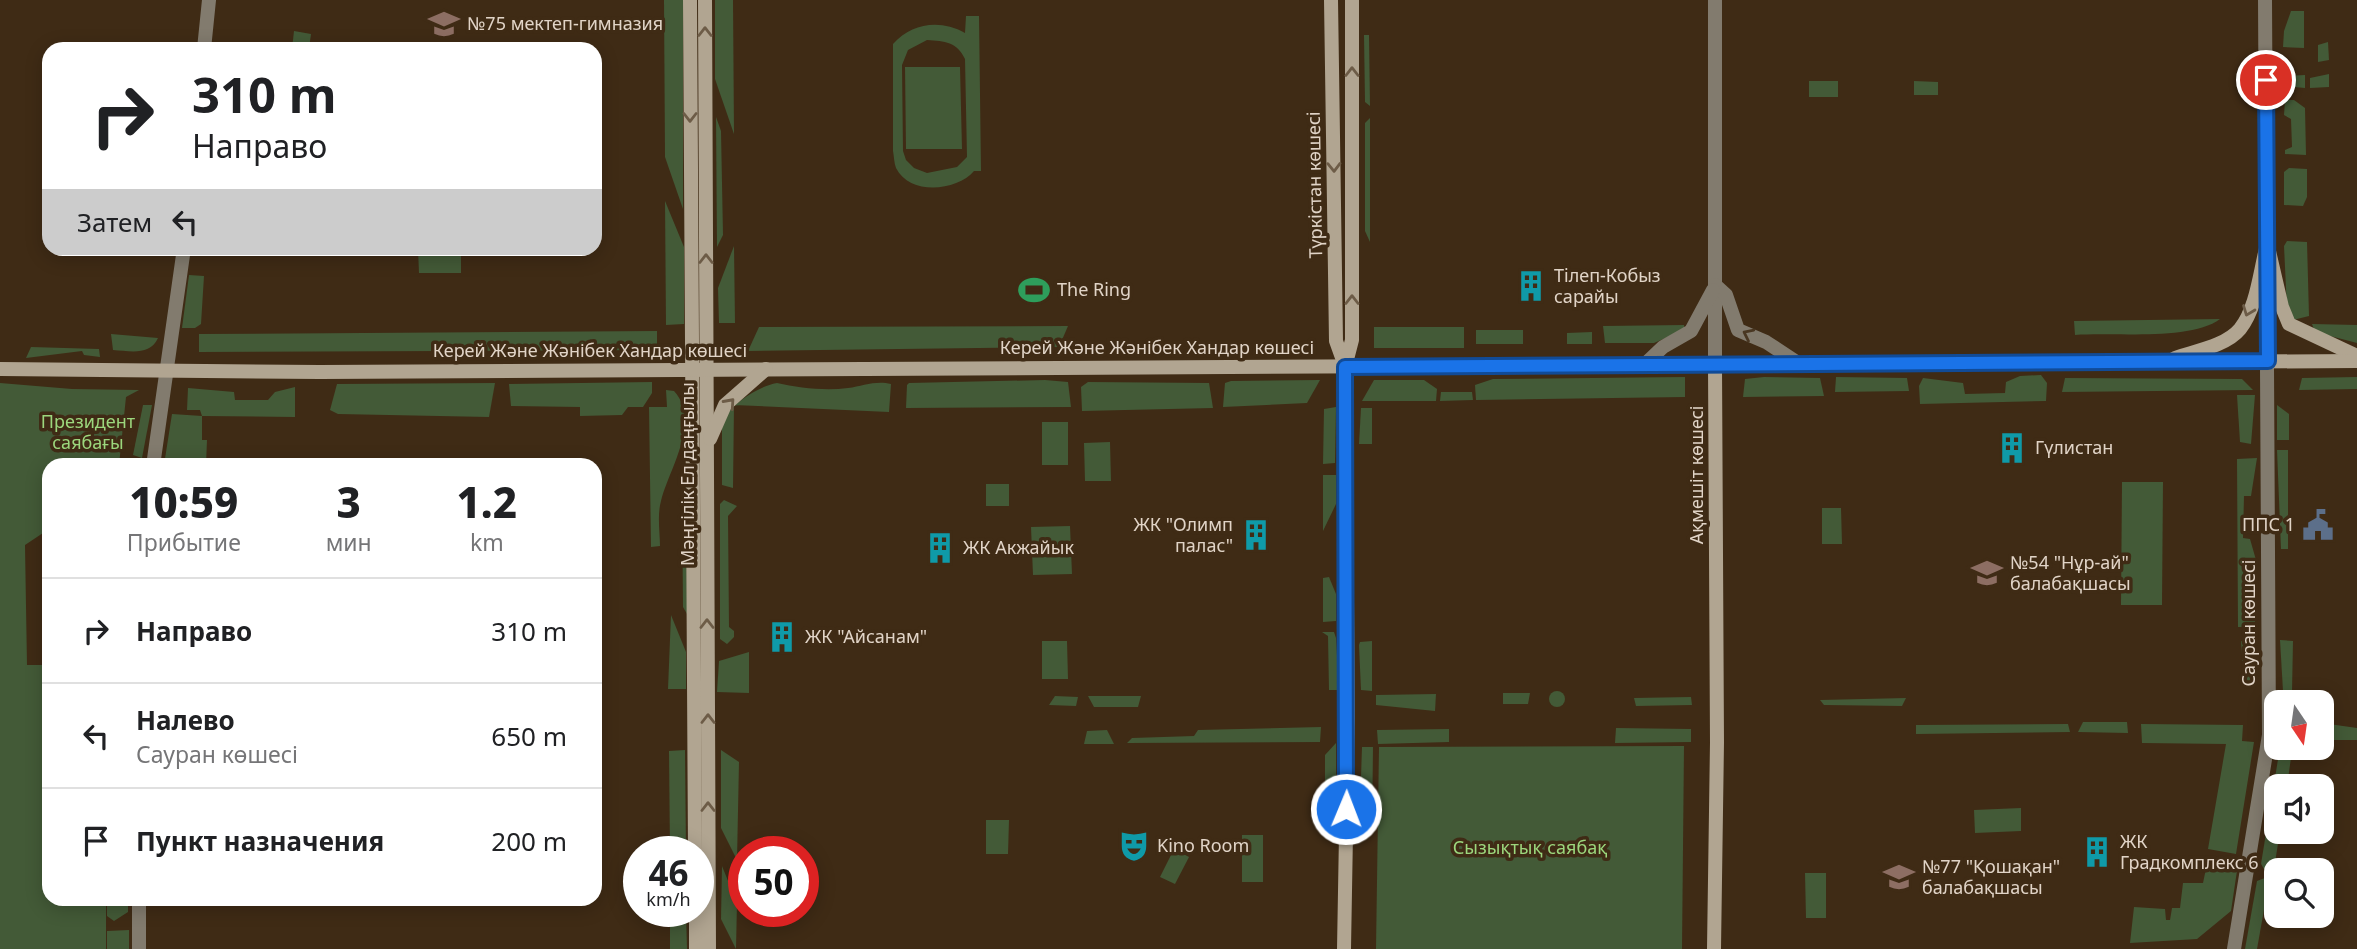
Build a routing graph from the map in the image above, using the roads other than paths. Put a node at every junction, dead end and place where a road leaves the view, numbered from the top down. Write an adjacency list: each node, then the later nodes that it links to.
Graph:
1 (209, 0): 8 (street)
2 (690, 0): 23 (main road, Мәңгілік Ел даңғылы, one-way to 23)
3 (705, 0): 21 (main road, Мәңгілік Ел даңғылы, one-way to 3)
4 (1331, 0): 19 (main road, Түркістан көшесі, one-way to 19)
5 (1352, 0): 19 (main road, Түркістан көшесі, one-way to 5)
6 (1715, 0): 11 (street, Ақмешіт көшесі)
7 (2265, 0): 9 (street, Сауран көшесі)
8 (205, 42)
9 (2267, 245): 12 (main road); 13 (street, Сауран көшесі); 15 (main road, one-way to 15)
10 (183, 256): 24 (street)
11 (1715, 285): 16 (street, one-way to 11); 17 (street); 18 (street, Ақмешіт көшесі)
12 (2357, 356)
13 (2268, 361): 14 (main road, Керей Және Жәнібек Хандар көшесі); 15 (main road, Керей Және Жәнібек Хандар көшесі); 35 (street, Сауран көшесі)
14 (2357, 361)
15 (2162, 362): 16 (main road, Керей Және Жәнібек Хандар көшесі)
16 (1801, 365): 18 (main road, Керей Және Жәнібек Хандар көшесі)
17 (1643, 366): 18 (main road, Керей Және Жәнібек Хандар көшесі); 19 (main road, Керей Және Жәнібек Хандар көшесі)
18 (1716, 366): 34 (main road, Ақмешіт көшесі)
19 (1345, 367): 22 (main road, Керей Және Жәнібек Хандар көшесі); 33 (main road, Түркістан көшесі)
20 (0, 369): 24 (main road, Керей Және Жәнібек Хандар көшесі)
21 (708, 369): 22 (main road, Керей Және Жәнібек Хандар көшесі); 23 (main road, Керей Және Жәнібек Хандар көшесі); 25 (main road, Мәңгілік Ел даңғылы)
22 (766, 369): 25 (main road, one-way to 22)
23 (692, 370): 24 (main road, Керей Және Жәнібек Хандар көшесі); 27 (main road, Мәңгілік Ел даңғылы)
24 (165, 372): 26 (street)
25 (707, 446): 32 (main road, Мәңгілік Ел даңғылы, one-way to 25)
26 (154, 458)
27 (695, 836)
28 (139, 906): 30 (street)
29 (696, 927): 31 (main road)
30 (139, 949)
31 (696, 949)
32 (709, 949)
33 (1344, 949)
34 (1714, 949)
35 (2234, 949)

